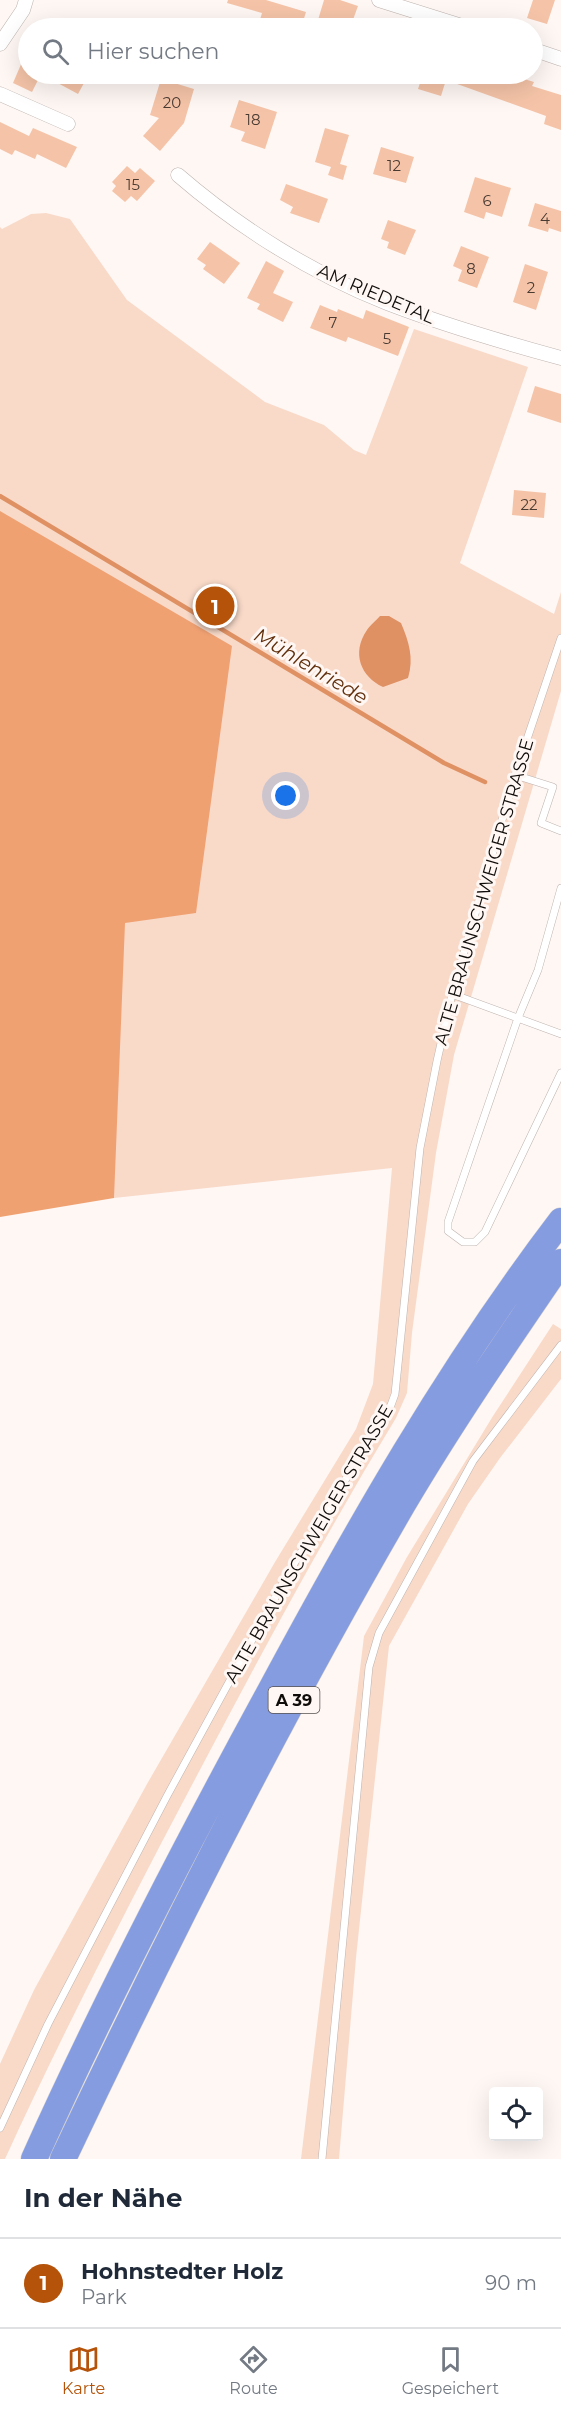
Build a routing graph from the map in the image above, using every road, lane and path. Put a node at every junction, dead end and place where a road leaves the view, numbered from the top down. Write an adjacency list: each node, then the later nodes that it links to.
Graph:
1 (26, 0): 4 (street)
2 (379, 0): 3 (street)
3 (436, 18)
4 (0, 44)
5 (543, 52): 6 (street)
6 (561, 58)
7 (0, 94): 8 (street)
8 (68, 124)
9 (178, 175): 10 (street, AM RIEDETAL)
10 (561, 358)
11 (561, 638): 12 (lane, ALTE BRAUNSCHWEIGER STRASSE)
12 (515, 776): 13 (lane); 16 (lane, ALTE BRAUNSCHWEIGER STRASSE)
13 (557, 788): 14 (lane)
14 (561, 831)
15 (561, 888): 17 (lane)
16 (452, 994): 17 (lane); 23 (lane, ALTE BRAUNSCHWEIGER STRASSE)
17 (518, 1018): 18 (lane); 19 (lane)
18 (561, 1034)
19 (561, 1073)
20 (561, 1221): 24 (highway, A 39)
21 (561, 1262): 25 (highway, A 39)
22 (561, 1345): 26 (lane)
23 (0, 2128)
24 (34, 2159)
25 (63, 2159)
26 (322, 2159)

